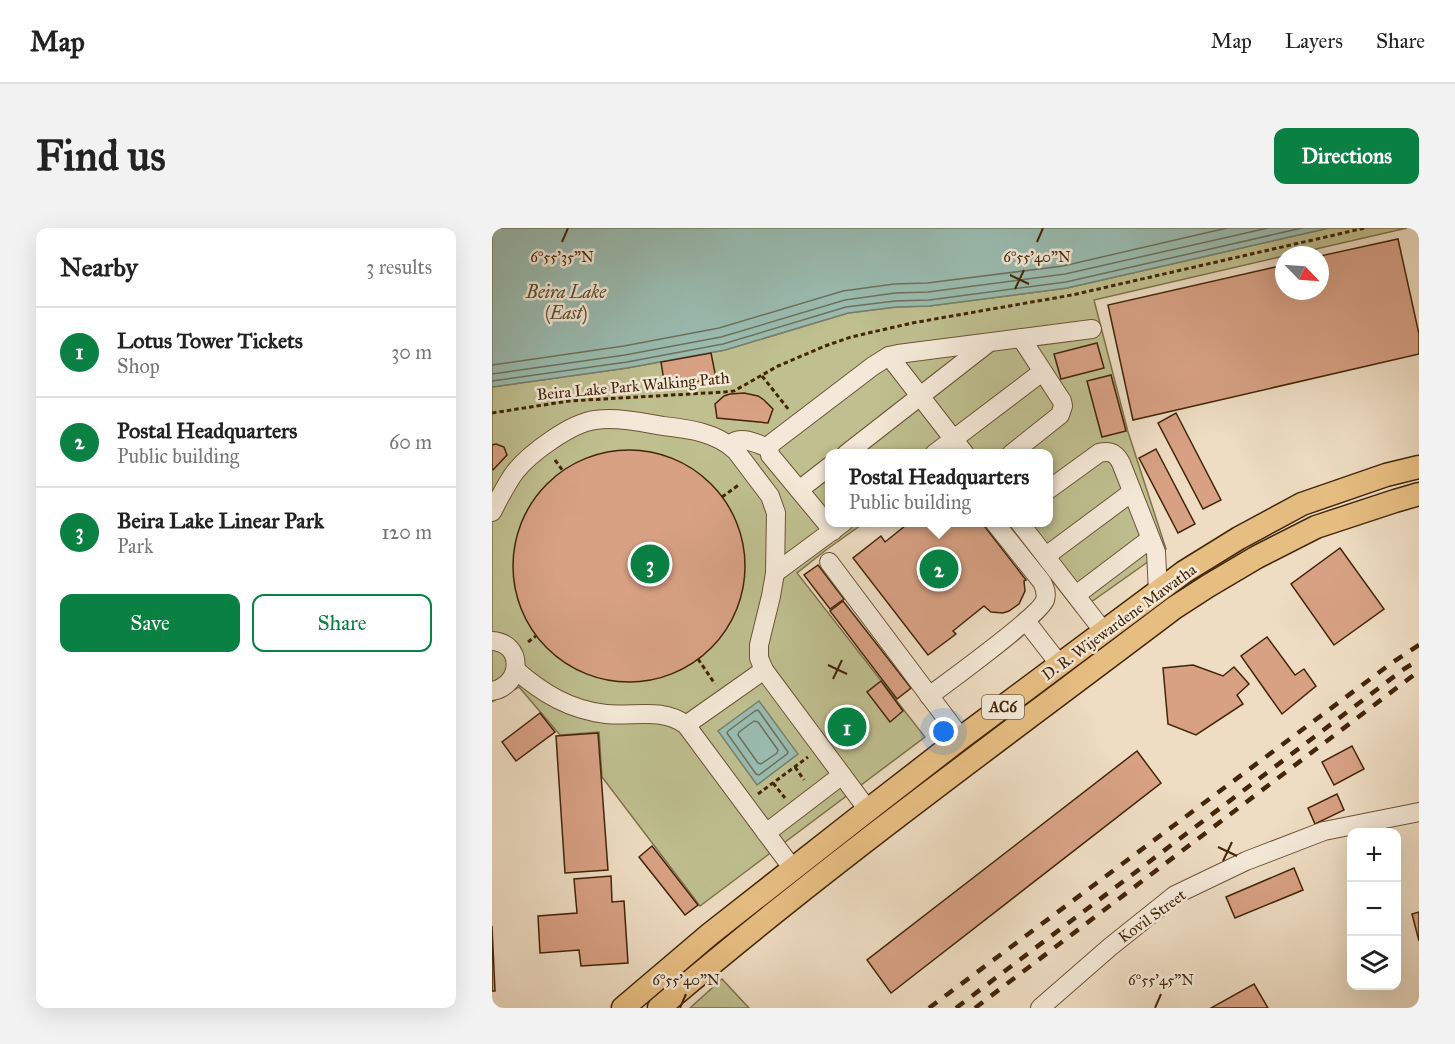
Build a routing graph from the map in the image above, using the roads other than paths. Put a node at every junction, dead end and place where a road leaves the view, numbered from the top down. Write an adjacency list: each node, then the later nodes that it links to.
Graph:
1 (1092, 329): 2 (lane)
2 (1021, 338): 3 (lane); 5 (lane)
3 (988, 343): 4 (lane); 6 (lane)
4 (889, 356): 6 (lane); 9 (lane)
5 (1042, 372): 7 (lane); 13 (lane)
6 (920, 396): 7 (lane); 10 (lane)
7 (953, 439): 11 (lane); 12 (lane)
8 (730, 445): 9 (lane); 20 (lane); 28 (lane)
9 (769, 448): 17 (lane)
10 (851, 449)
11 (939, 449)
12 (962, 449)
13 (1016, 449)
14 (1419, 467): 29 (main road, D. R. Wijewardene Mawatha / AC6)
15 (825, 470): 17 (lane)
16 (1053, 486): 18 (lane)
17 (799, 490): 21 (lane)
18 (1132, 492): 25 (lane); 26 (lane)
19 (1419, 494): 47 (main road, D. R. Wijewardene Mawatha / AC6)
20 (492, 512)
21 (825, 515)
22 (838, 527): 28 (lane)
23 (998, 527): 31 (lane)
24 (1023, 527): 26 (lane)
25 (1150, 539): 29 (lane); 30 (lane)
26 (1046, 556): 30 (lane)
27 (829, 562): 38 (lane)
28 (775, 573): 36 (lane)
29 (1158, 592): 32 (main road, D. R. Wijewardene Mawatha / AC6)
30 (1076, 595): 32 (lane)
31 (1026, 621): 34 (lane); 38 (lane)
32 (1104, 632): 34 (main road, D. R. Wijewardene Mawatha / AC6)
33 (493, 638): 35 (lane)
34 (1060, 665): 40 (main road, D. R. Wijewardene Mawatha / AC6)
35 (516, 670): 37 (lane); 39 (lane)
36 (764, 670): 39 (lane); 41 (lane)
37 (492, 691)
38 (929, 696): 40 (lane)
39 (686, 725): 44 (lane)
40 (961, 738): 42 (main road, D. R. Wijewardene Mawatha / AC6)
41 (842, 775): 42 (lane); 44 (lane)
42 (868, 810): 45 (main road, D. R. Wijewardene Mawatha / AC6)
43 (1419, 812): 50 (lane, Kovil Street)
44 (766, 833): 45 (lane)
45 (794, 869): 46 (main road, D. R. Wijewardene Mawatha / AC6)
46 (710, 934): 47 (main road); 48 (main road, D. R. Wijewardene Mawatha / AC6)
47 (726, 951): 49 (main road, D. R. Wijewardene Mawatha / AC6)
48 (623, 1008)
49 (659, 1008)
50 (1040, 1008)

